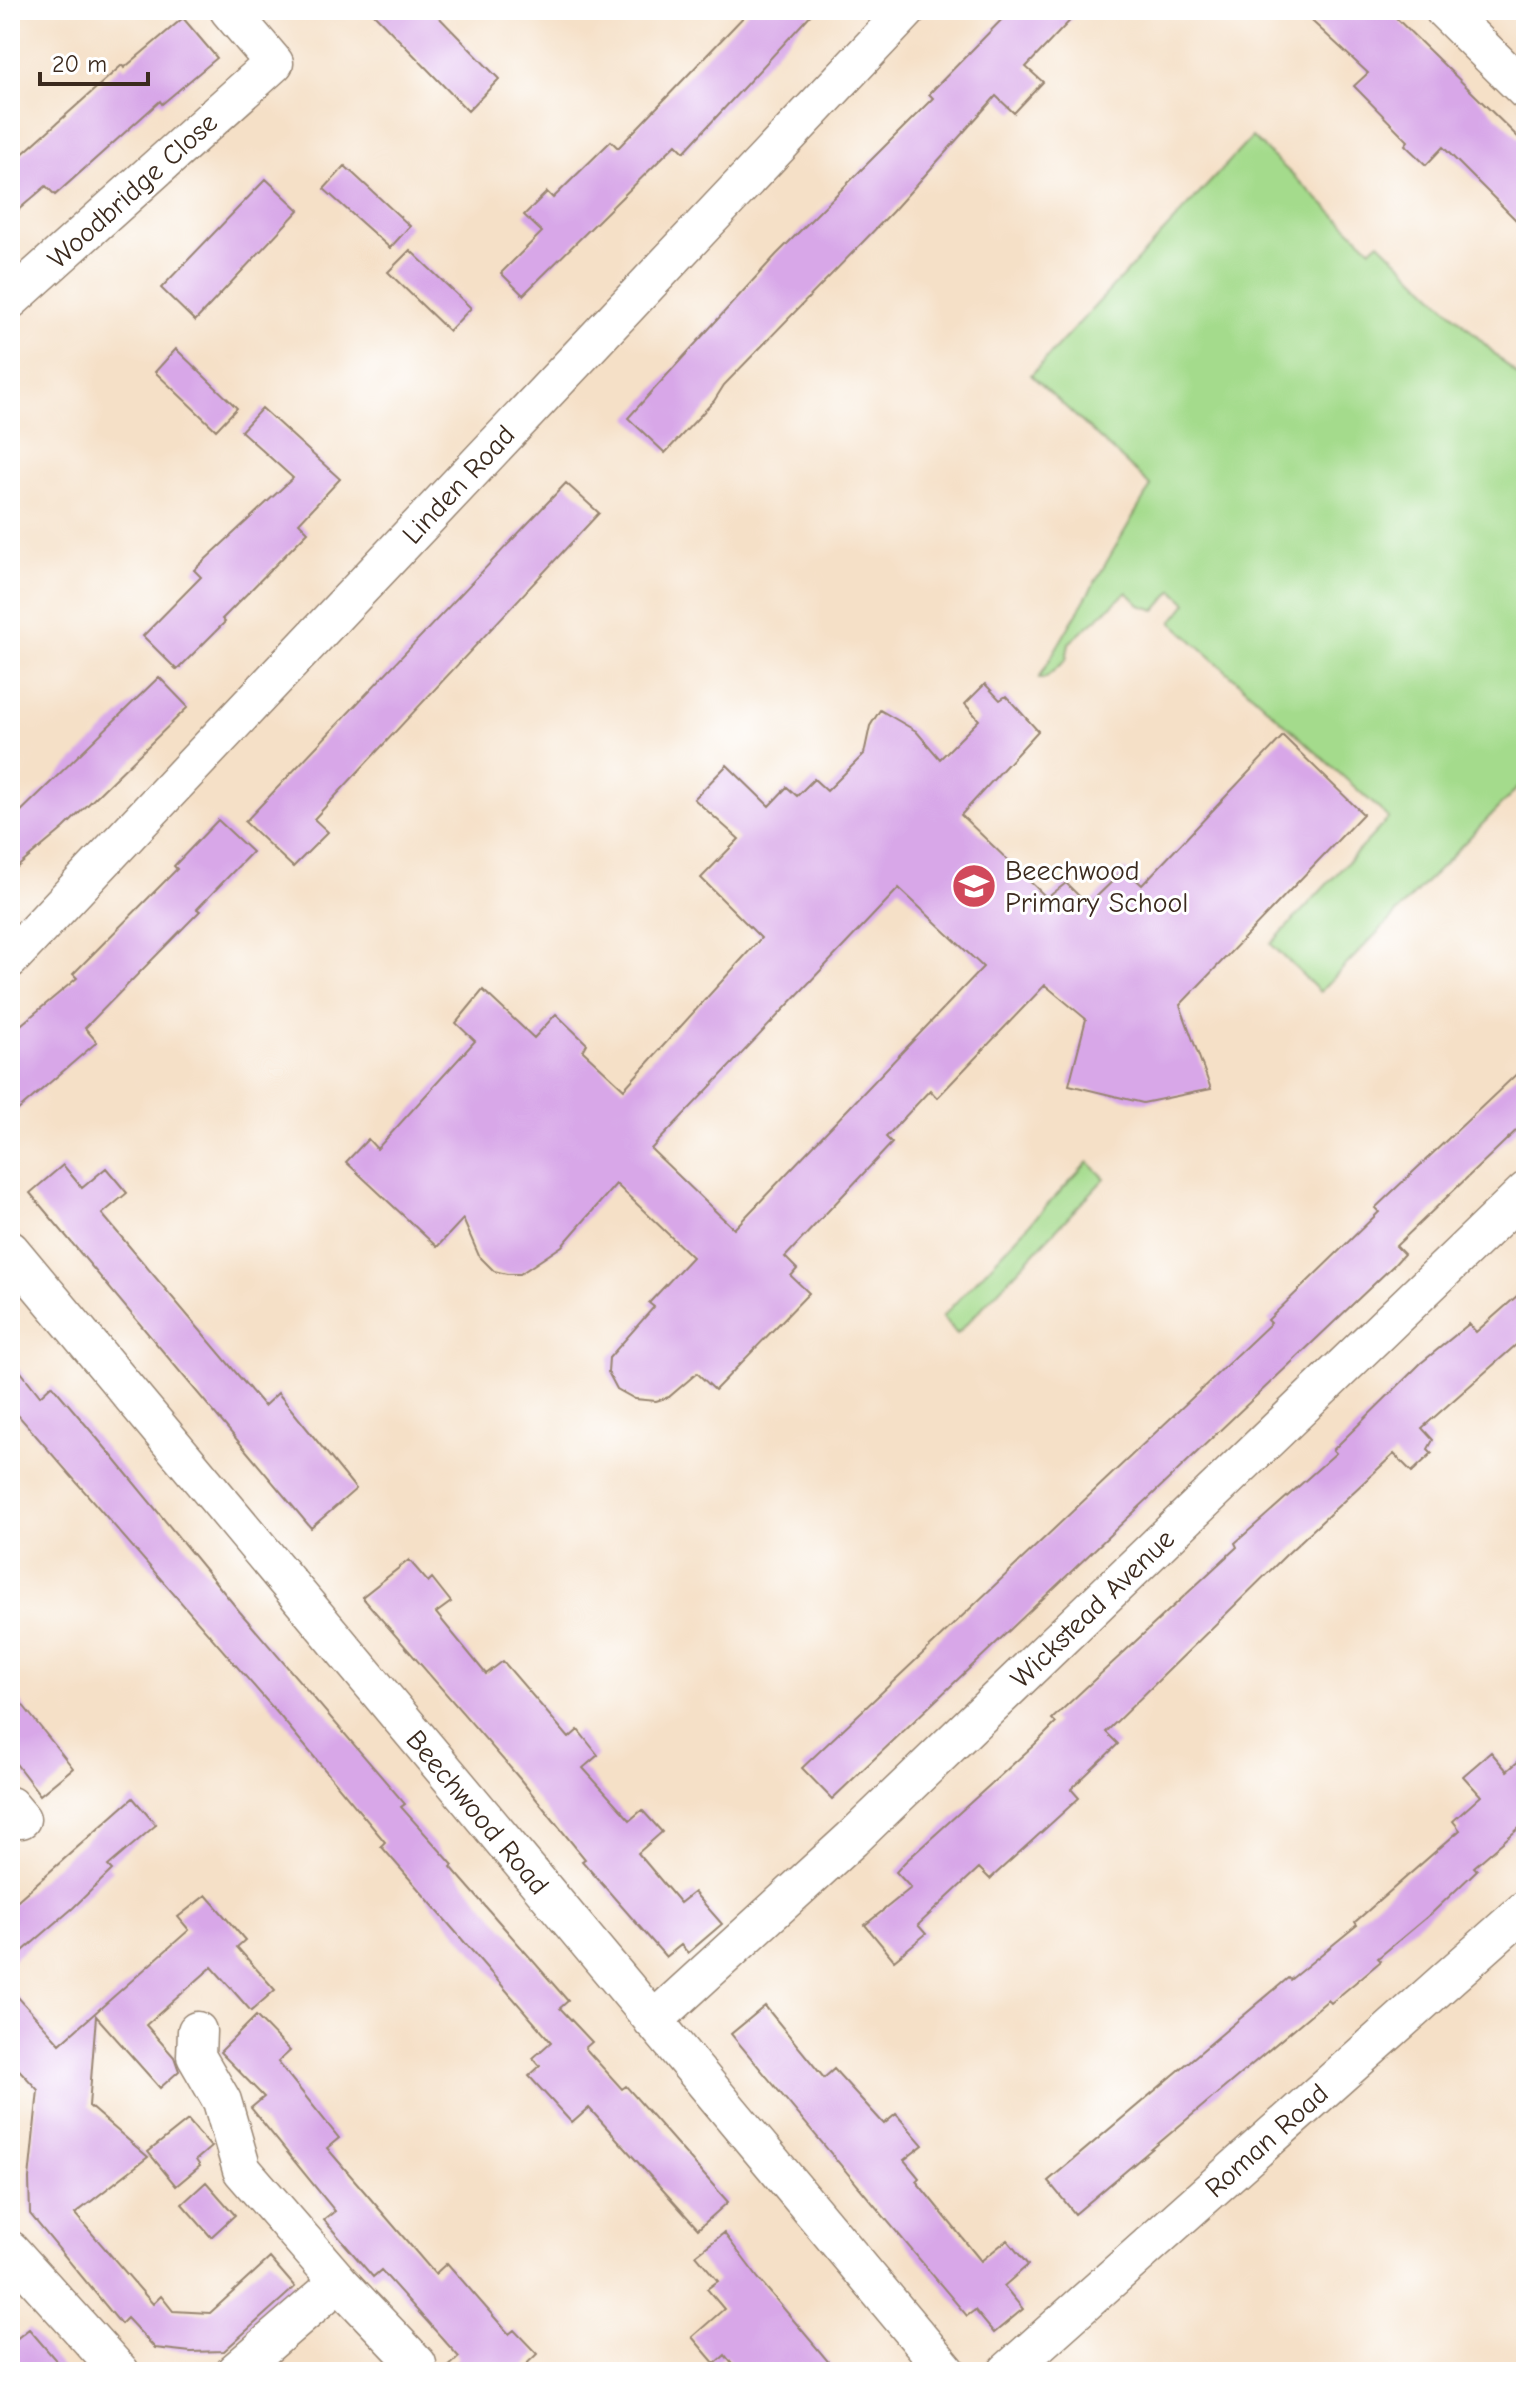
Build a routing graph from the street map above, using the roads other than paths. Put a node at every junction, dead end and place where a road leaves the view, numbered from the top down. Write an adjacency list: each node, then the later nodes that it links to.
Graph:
1 (229, 10): 5 (street, Woodbridge Close)
2 (907, 10): 6 (street, Linden Road)
3 (1444, 10): 4 (street)
4 (1526, 91)
5 (10, 300)
6 (10, 959)
7 (1526, 1191): 10 (street, Wickstead Avenue)
8 (10, 1250): 10 (street, Beechwood Road)
9 (1526, 1909): 18 (street, Roman Road)
10 (653, 2021): 17 (street, Beechwood Road)
11 (197, 2031): 13 (street)
12 (17, 2271): 15 (street)
13 (339, 2282): 14 (street); 16 (street)
14 (417, 2364)
15 (120, 2372)
16 (235, 2372)
17 (947, 2372)
18 (1007, 2372)

